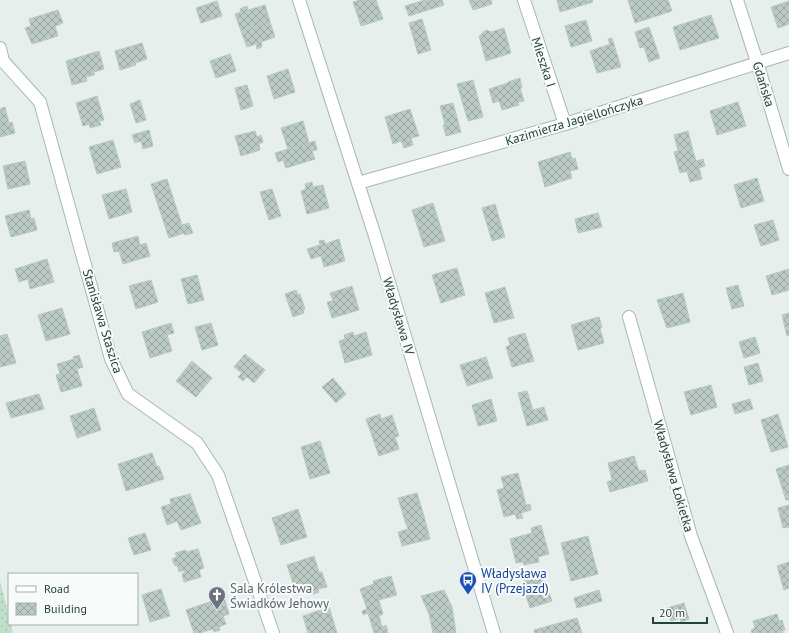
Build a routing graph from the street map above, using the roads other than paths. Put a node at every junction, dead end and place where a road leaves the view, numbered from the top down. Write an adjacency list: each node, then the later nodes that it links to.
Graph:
1 (299, 0): 9 (street, Władysława IV)
2 (524, 0): 7 (street, Mieszka I)
3 (737, 0): 6 (street, Gdańska)
4 (0, 48): 11 (street, Stanisława Staszica)
5 (789, 53): 6 (street, Kazimierza Jagiellończyka)
6 (757, 62): 7 (street, Kazimierza Jagiellończyka); 8 (street, Gdańska)
7 (565, 124): 9 (street, Kazimierza Jagiellończyka)
8 (789, 169)
9 (358, 183): 12 (street, Władysława IV)
10 (629, 317): 13 (street, Władysława Łokietka)
11 (273, 633)
12 (494, 633)
13 (727, 633)

